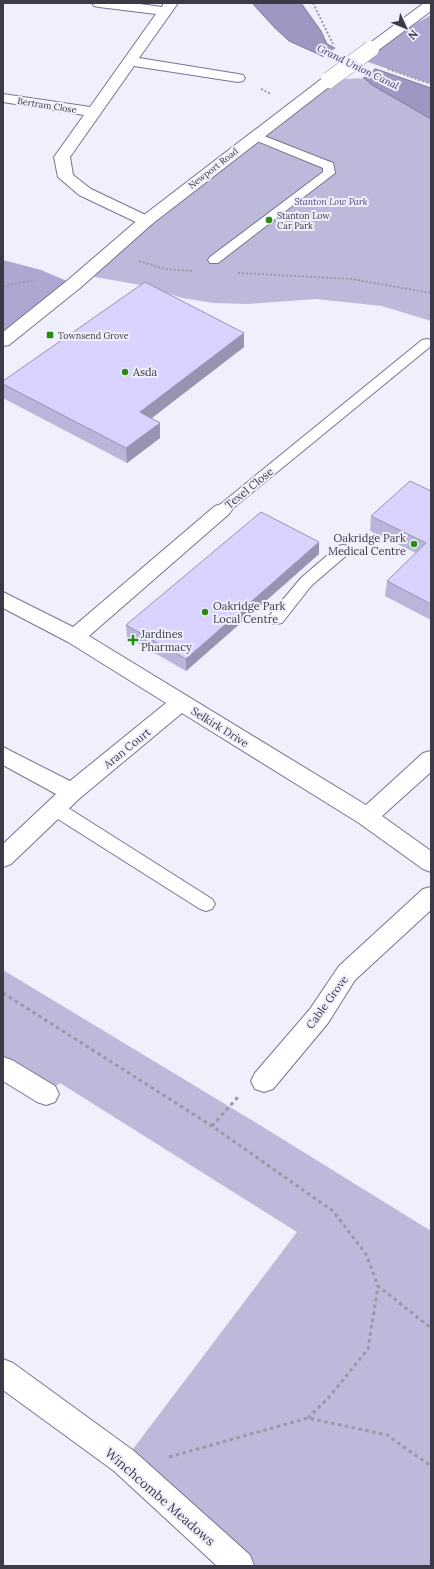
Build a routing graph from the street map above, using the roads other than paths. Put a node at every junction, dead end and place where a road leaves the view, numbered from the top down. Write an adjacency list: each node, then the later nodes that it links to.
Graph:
1 (99, 3): 3 (street)
2 (431, 4): 8 (street, Newport Road, bridge)
3 (167, 7): 4 (street)
4 (129, 60): 5 (street); 7 (street)
5 (238, 78)
6 (3, 98): 7 (street, Bertram Close)
7 (92, 112): 9 (street)
8 (254, 136): 9 (street, Newport Road); 10 (lane)
9 (146, 221): 11 (street, Newport Road)
10 (214, 260)
11 (3, 341)
12 (427, 343): 13 (lane, Texel Close)
13 (222, 510): 17 (street, Texel Close)
14 (343, 550): 16 (lane)
15 (3, 599): 17 (street, Selkirk Drive)
16 (276, 619)
17 (75, 637): 18 (street, Selkirk Drive)
18 (181, 703): 21 (street, Aran Court); 23 (street, Selkirk Drive)
19 (3, 755): 21 (street)
20 (431, 759): 23 (street)
21 (72, 792): 22 (street, Aran Court)
22 (56, 809): 24 (street, Aran Court); 27 (lane)
23 (367, 817): 25 (street, Selkirk Drive)
24 (3, 858)
25 (431, 863)
26 (431, 896): 29 (street, Cable Grove)
27 (206, 904)
28 (3, 1068): 30 (street)
29 (264, 1081)
30 (46, 1094)
31 (3, 1373): 32 (street, Winchcombe Meadows)
32 (239, 1566)

